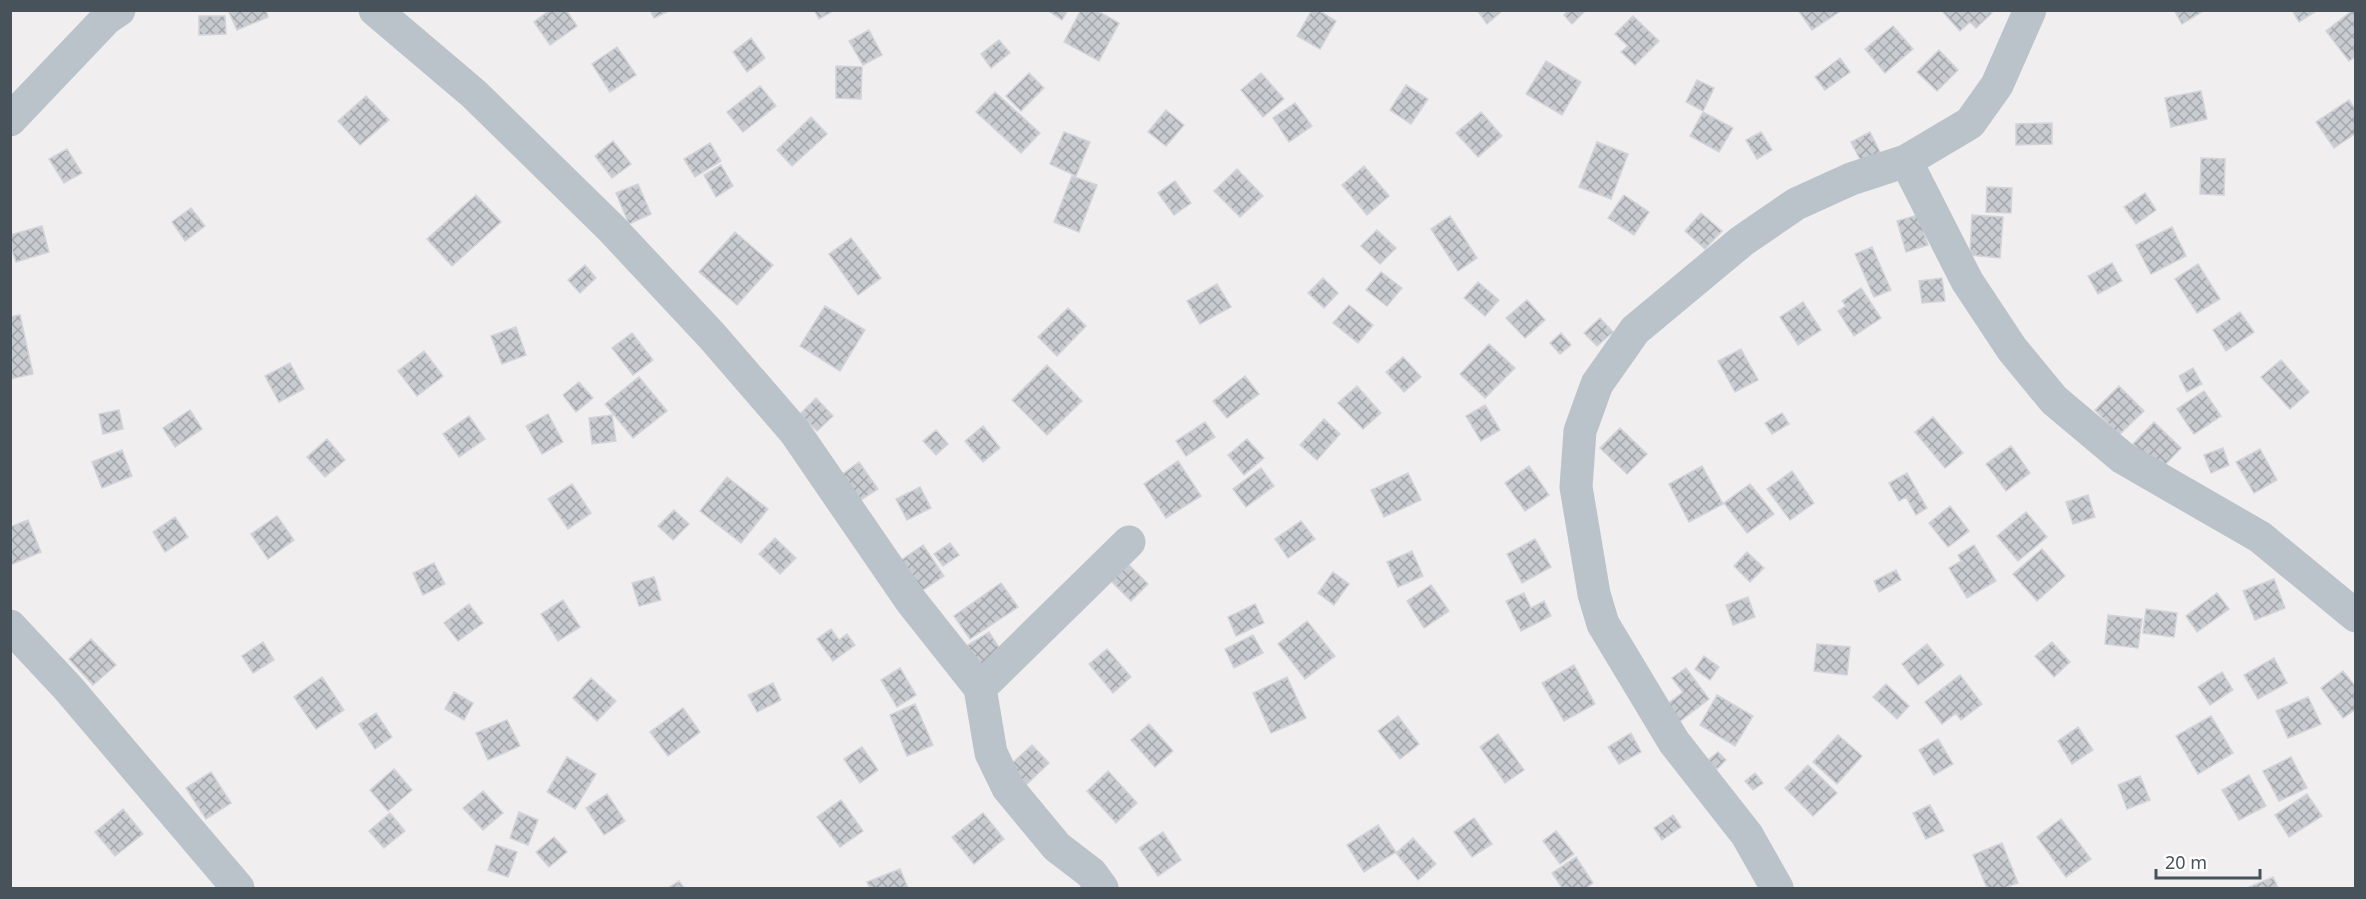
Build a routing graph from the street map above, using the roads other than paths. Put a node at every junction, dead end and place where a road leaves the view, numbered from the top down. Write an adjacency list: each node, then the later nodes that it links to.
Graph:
1 (119, 10): 4 (street)
2 (375, 10): 9 (street)
3 (2030, 10): 5 (street)
4 (10, 120)
5 (1906, 161): 7 (street); 12 (street)
6 (1129, 542): 9 (street)
7 (2355, 616)
8 (10, 627): 10 (street)
9 (980, 688): 11 (street)
10 (238, 888)
11 (1102, 888)
12 (1777, 888)

